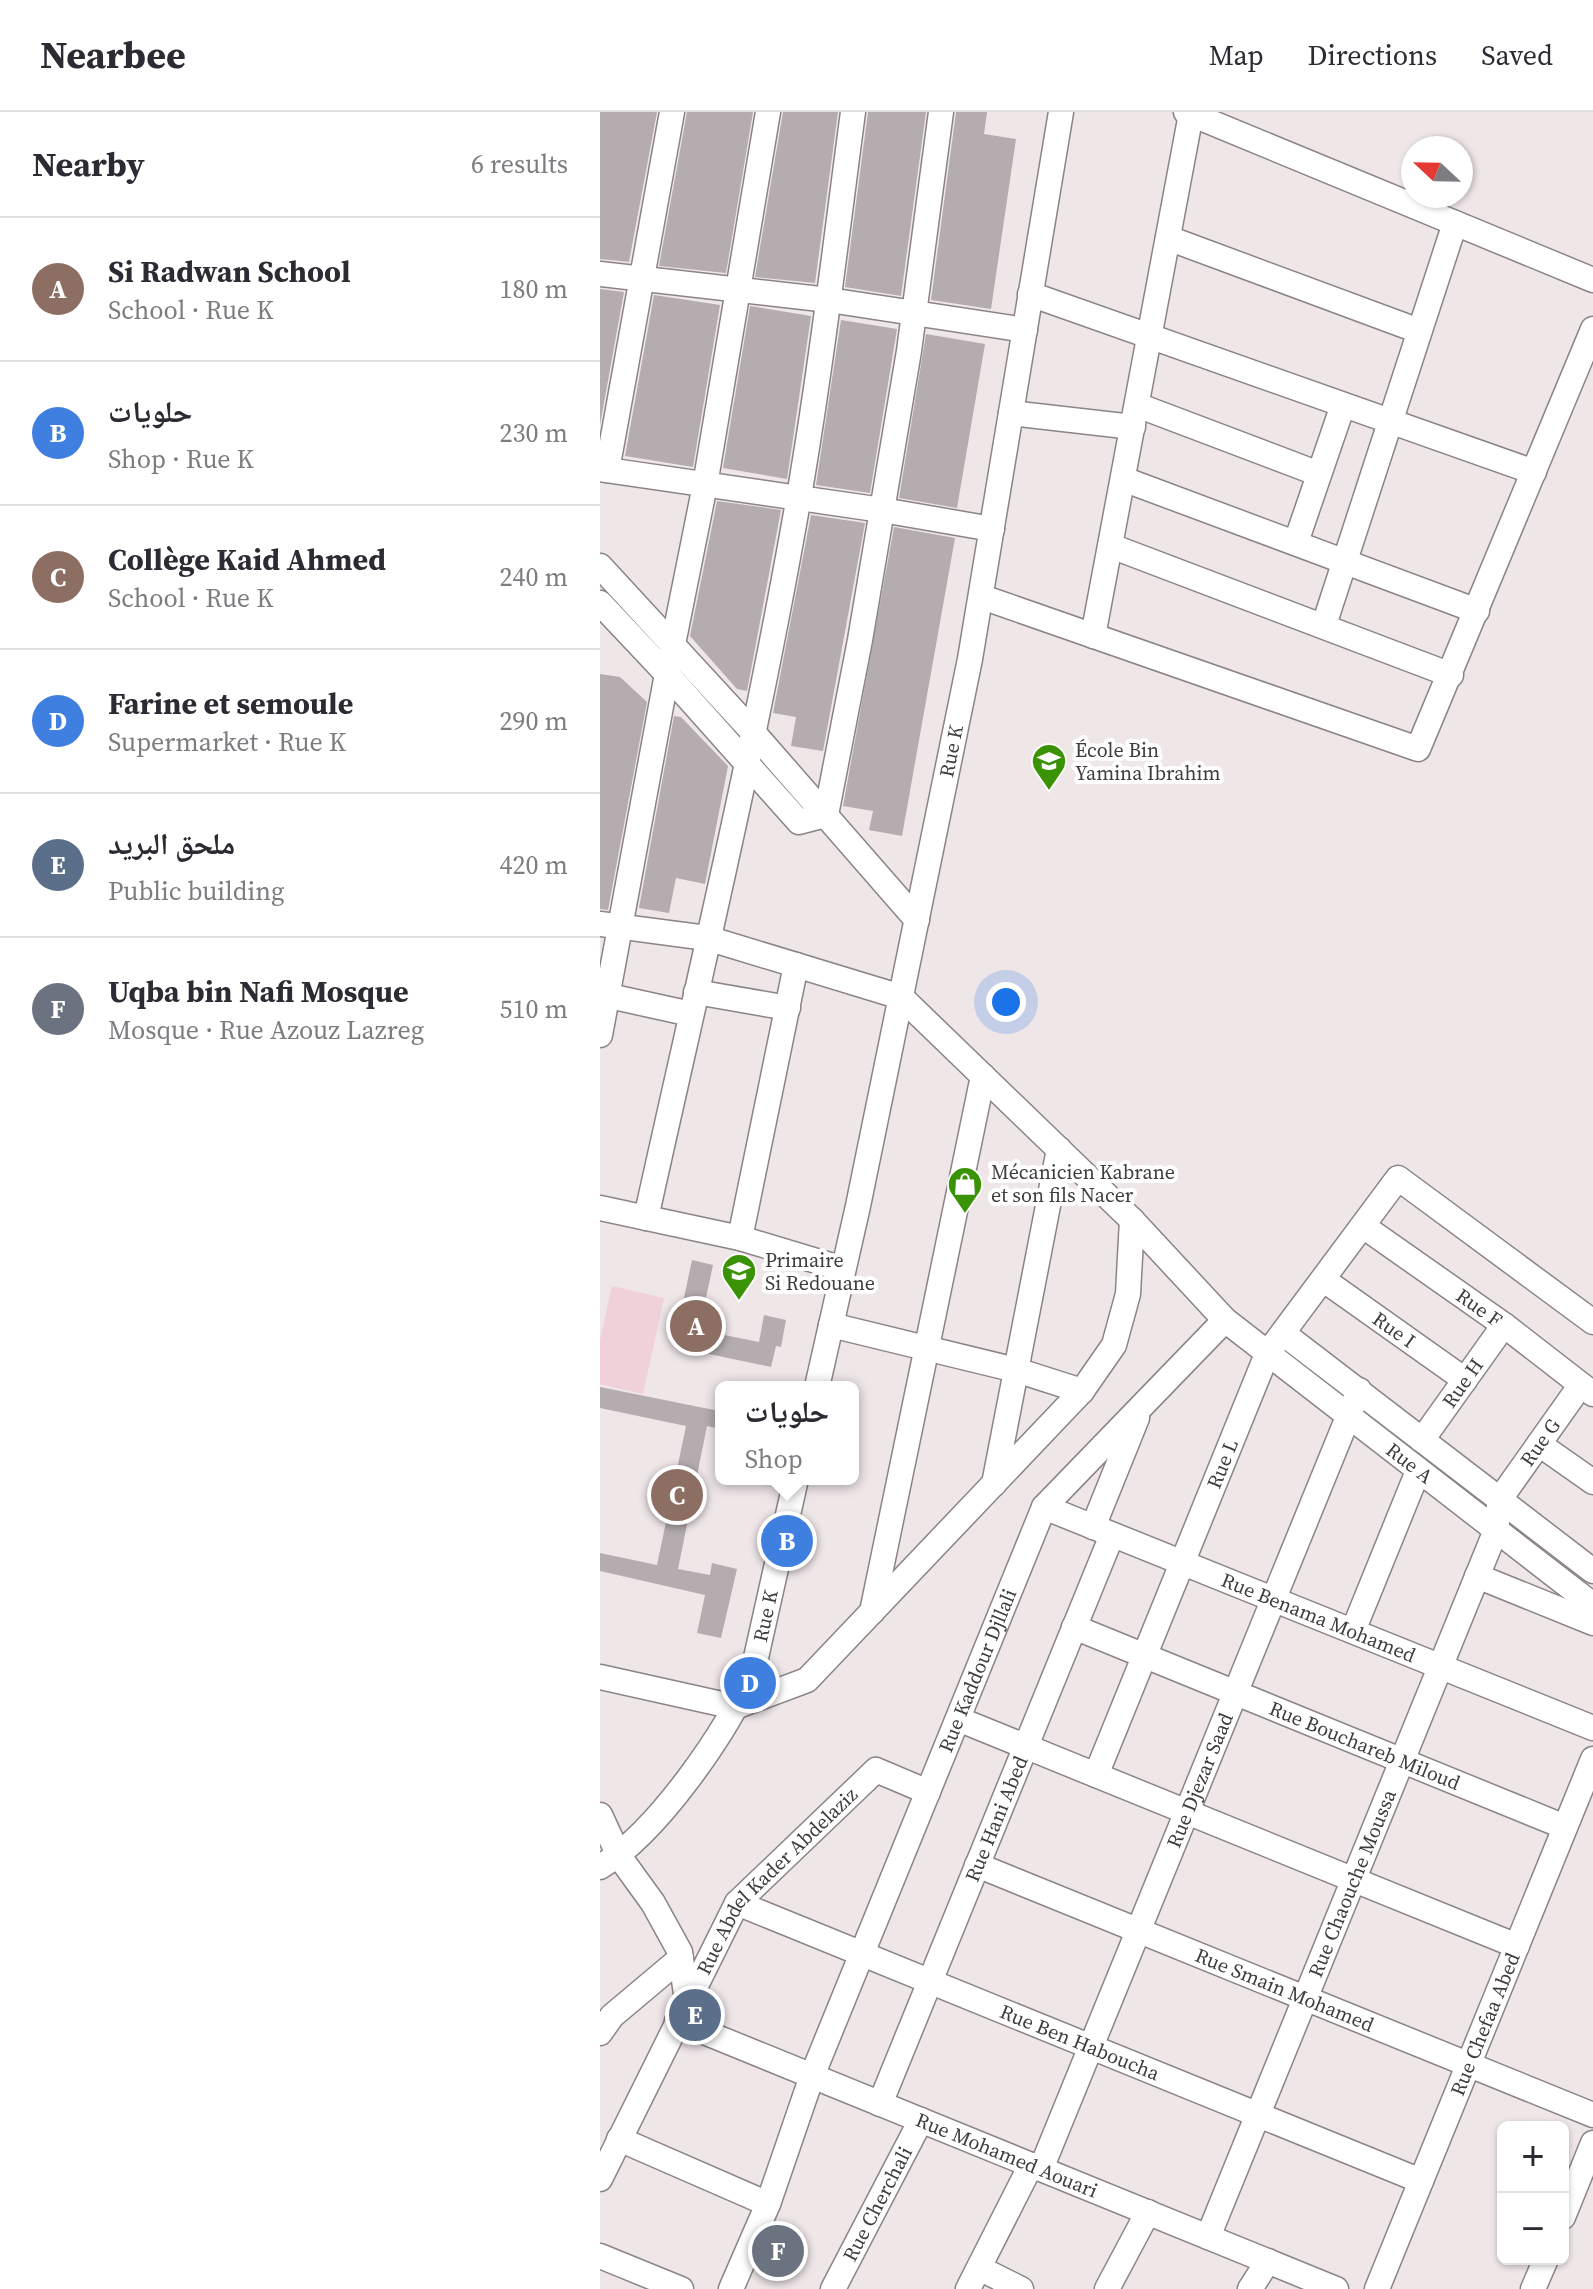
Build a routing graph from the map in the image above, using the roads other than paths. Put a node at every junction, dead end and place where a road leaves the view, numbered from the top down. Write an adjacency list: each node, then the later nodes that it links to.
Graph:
1 (672, 112): 10 (street)
2 (768, 112): 12 (street)
3 (853, 112): 14 (street)
4 (941, 112): 15 (street)
5 (1061, 112): 13 (street, Rue K)
6 (1189, 113): 7 (street); 8 (street)
7 (1455, 223): 11 (street); 18 (street)
8 (1168, 238): 18 (street); 19 (street)
9 (600, 274): 10 (street)
10 (642, 280): 12 (street); 24 (street)
11 (1593, 280)
12 (738, 291): 14 (street); 28 (street)
13 (1030, 294): 17 (street, Rue K); 19 (street)
14 (829, 300): 15 (street); 29 (street)
15 (914, 312): 17 (street); 30 (street)
16 (1593, 329): 25 (street)
17 (1025, 330): 21 (street, Rue K)
18 (1419, 331): 23 (street)
19 (1150, 336): 20 (street); 22 (street)
20 (1343, 405): 23 (street); 26 (street)
21 (1011, 413): 22 (street); 31 (street, Rue K)
22 (1135, 416): 26 (street); 27 (street)
23 (1390, 421): 25 (street); 34 (street)
24 (603, 470): 28 (street)
25 (1534, 472): 38 (street)
26 (1319, 474): 32 (street)
27 (1123, 479): 32 (street); 33 (street)
28 (705, 485): 29 (street); 41 (street)
29 (798, 499): 30 (street); 44 (street)
30 (882, 510): 31 (street); 46 (street)
31 (992, 529): 36 (street, Rue K)
32 (1296, 542): 34 (street)
33 (1111, 546): 39 (street); 40 (street)
34 (1345, 561): 38 (street); 39 (street)
35 (600, 566): 41 (street)
36 (982, 597): 40 (street); 47 (street, Rue K)
37 (600, 603): 42 (street)
38 (1477, 611): 43 (street)
39 (1324, 625): 43 (street)
40 (1093, 636): 43 (street)
41 (672, 647): 42 (street); 44 (street)
42 (667, 674): 45 (street); 48 (street)
43 (1451, 675)
44 (752, 731): 45 (street); 46 (street)
45 (745, 761): 46 (street); 49 (street)
46 (826, 815): 47 (street)
47 (917, 920): 52 (street, Rue K)
48 (610, 925): 49 (street); 51 (street)
49 (707, 938): 50 (street); 53 (street)
50 (796, 965): 52 (street); 54 (street)
51 (605, 994): 53 (street); 55 (street)
52 (901, 997): 56 (street, Rue A); 63 (street, Rue K)
53 (693, 1003): 54 (street); 59 (street)
54 (788, 1008): 62 (street)
55 (600, 1035)
56 (983, 1076): 57 (street, Rue A); 70 (street)
57 (1059, 1149): 60 (street, Rue A); 72 (street)
58 (600, 1208): 59 (street)
59 (646, 1218): 62 (street)
60 (1132, 1220): 65 (street, Rue A); 77 (street)
61 (1363, 1226): 64 (street, Rue L); 66 (street, Rue L); 68 (street, Rue F)
62 (740, 1238): 63 (street)
63 (843, 1269): 67 (street, Rue K)
64 (1324, 1280): 69 (street, Rue L); 73 (street, Rue I)
65 (1225, 1320): 71 (street, Rue A); 78 (street, Rue Kaddour Djllali)
66 (1593, 1322)
67 (831, 1325): 70 (street); 74 (street, Rue K)
68 (1504, 1325): 73 (street, Rue H); 76 (street, Rue F)
69 (1284, 1334): 71 (street, Rue L); 75 (street)
70 (926, 1349): 72 (street); 95 (street)
71 (1267, 1354): 79 (street, Rue A); 90 (street, Rue L)
72 (1016, 1370): 77 (street); 84 (street)
73 (1465, 1380): 80 (street, Rue H)
74 (818, 1381)
75 (1359, 1390): 79 (street, Rue Djezar Saad); 80 (street)
76 (1587, 1390): 81 (street, Rue G)
77 (1082, 1391): 84 (street)
78 (1144, 1402): 87 (street, Rue Kaddour Djllali); 89 (street, Rue Hani Abed)
79 (1348, 1415): 82 (street, Rue A); 93 (street, Rue Djezar Saad)
80 (1426, 1443): 82 (street, Rue H); 86 (street)
81 (1539, 1444): 83 (street); 86 (street, Rue G)
82 (1416, 1469): 88 (street, Rue A); 98 (street, Rue H)
83 (1593, 1482)
84 (994, 1484): 95 (street)
85 (795, 1485): 103 (street, Rue K)
86 (1500, 1499): 88 (street, Rue Chaouche Moussa); 91 (street)
87 (1044, 1507): 89 (street, Rue Benama Mohamed); 104 (street, Rue Kaddour Djllali)
88 (1496, 1530): 92 (street, Rue Chaouche Moussa); 94 (street, Rue A)
89 (1102, 1531): 90 (street, Rue Benama Mohamed); 97 (street, Rue Hani Abed)
90 (1182, 1563): 93 (street, Rue Benama Mohamed); 99 (street, Rue L)
91 (1593, 1571)
92 (1477, 1576): 96 (street); 100 (street, Rue Chaouche Moussa)
93 (1273, 1599): 98 (street, Rue Benama Mohamed); 102 (street, Rue Djezar Saad)
94 (1593, 1605)
95 (872, 1612): 103 (street)
96 (1593, 1623)
97 (1074, 1627): 99 (street, Rue Bouchareb Miloud); 106 (street, Rue Hani Abed)
98 (1353, 1631): 100 (street, Rue Benama Mohamed)
99 (1145, 1656): 102 (street, Rue Bouchareb Miloud); 109 (street, Rue L)
100 (1440, 1667): 105 (street, Rue Benama Mohamed); 108 (street, Rue Chaouche Moussa)
101 (600, 1677): 103 (street)
102 (1235, 1693): 108 (street, Rue Bouchareb Miloud); 112 (street, Rue Djezar Saad)
103 (735, 1707): 115 (street, Rue K)
104 (958, 1719): 106 (street); 111 (street, Rue Kaddour Djllali)
105 (1593, 1728)
106 (1026, 1747): 109 (street); 116 (street, Rue Hani Abed)
107 (1593, 1759): 110 (street, Rue Chefaa Abed)
108 (1402, 1760): 114 (street, Rue Bouchareb Miloud); 117 (street, Rue Chaouche Moussa)
109 (1096, 1775): 112 (street)
110 (1587, 1789): 114 (street, Rue Chefaa Abed)
111 (928, 1792): 118 (street, Rue Abdel Kader Abdelaziz); 121 (street, Rue Kaddour Djllali)
112 (1187, 1812): 117 (street); 119 (street, Rue Djezar Saad)
113 (600, 1815): 115 (street)
114 (1565, 1827): 120 (street, Rue Chefaa Abed)
115 (610, 1862): 122 (street)
116 (977, 1865): 119 (street, Rue Smain Mohamed); 123 (street, Rue Hani Abed)
117 (1354, 1880): 120 (street); 124 (street, Rue Chaouche Moussa)
118 (737, 1903): 121 (street, Rue Ben Haboucha); 125 (street, Rue Abdel Kader Abdelaziz)
119 (1139, 1930): 124 (street, Rue Smain Mohamed); 127 (street, Rue Djezar Saad)
120 (1517, 1946): 128 (street, Rue Chefaa Abed)
121 (862, 1953): 123 (street, Rue Ben Haboucha); 129 (street, Rue Kaddour Djllali)
122 (681, 1958): 125 (street); 126 (street)
123 (930, 1981): 127 (street, Rue Ben Haboucha); 130 (street, Rue Hani Abed)
124 (1305, 1998): 128 (street, Rue Smain Mohamed); 131 (street, Rue Chaouche Moussa)
125 (682, 2011): 129 (street, Rue Mohamed Aouari); 134 (street, Rue Abdel Kader Abdelaziz)
126 (600, 2033)
127 (1091, 2047): 131 (street, Rue Ben Haboucha); 136 (street, Rue Djezar Saad)
128 (1469, 2065): 132 (street, Rue Smain Mohamed); 138 (street, Rue Chefaa Abed)
129 (812, 2076): 130 (street, Rue Mohamed Aouari); 140 (street, Rue Kaddour Djllali)
130 (880, 2104): 133 (street, Rue Mohamed Aouari)
131 (1258, 2114): 138 (street, Rue Ben Haboucha); 142 (street, Rue Chaouche Moussa)
132 (1593, 2115)
133 (921, 2120): 136 (street, Rue Mohamed Aouari); 149 (street, Rue Cherchali)
134 (619, 2139): 137 (street, Rue Abdel Kader Abdelaziz); 140 (street)
135 (1593, 2143): 139 (street)
136 (1036, 2167): 141 (street, Rue Mohamed Aouari); 146 (street, Rue Djezar Saad)
137 (600, 2179)
138 (1421, 2181): 154 (street, Rue Chefaa Abed)
139 (1569, 2202)
140 (768, 2204): 148 (street, Rue Kaddour Djllali)
141 (1148, 2212): 142 (street, Rue Mohamed Aouari); 151 (street)
142 (1208, 2237): 144 (street, Rue Mohamed Aouari)
143 (600, 2256): 147 (street)
144 (1268, 2261): 152 (street); 153 (street, Rue Mohamed Aouari)
145 (1543, 2265): 155 (street)
146 (973, 2279): 150 (street)
147 (681, 2289)
148 (731, 2289)
149 (833, 2289)
150 (1021, 2289)
151 (1107, 2289)
152 (1250, 2289)
153 (1336, 2289)
154 (1377, 2289)
155 (1533, 2289)

